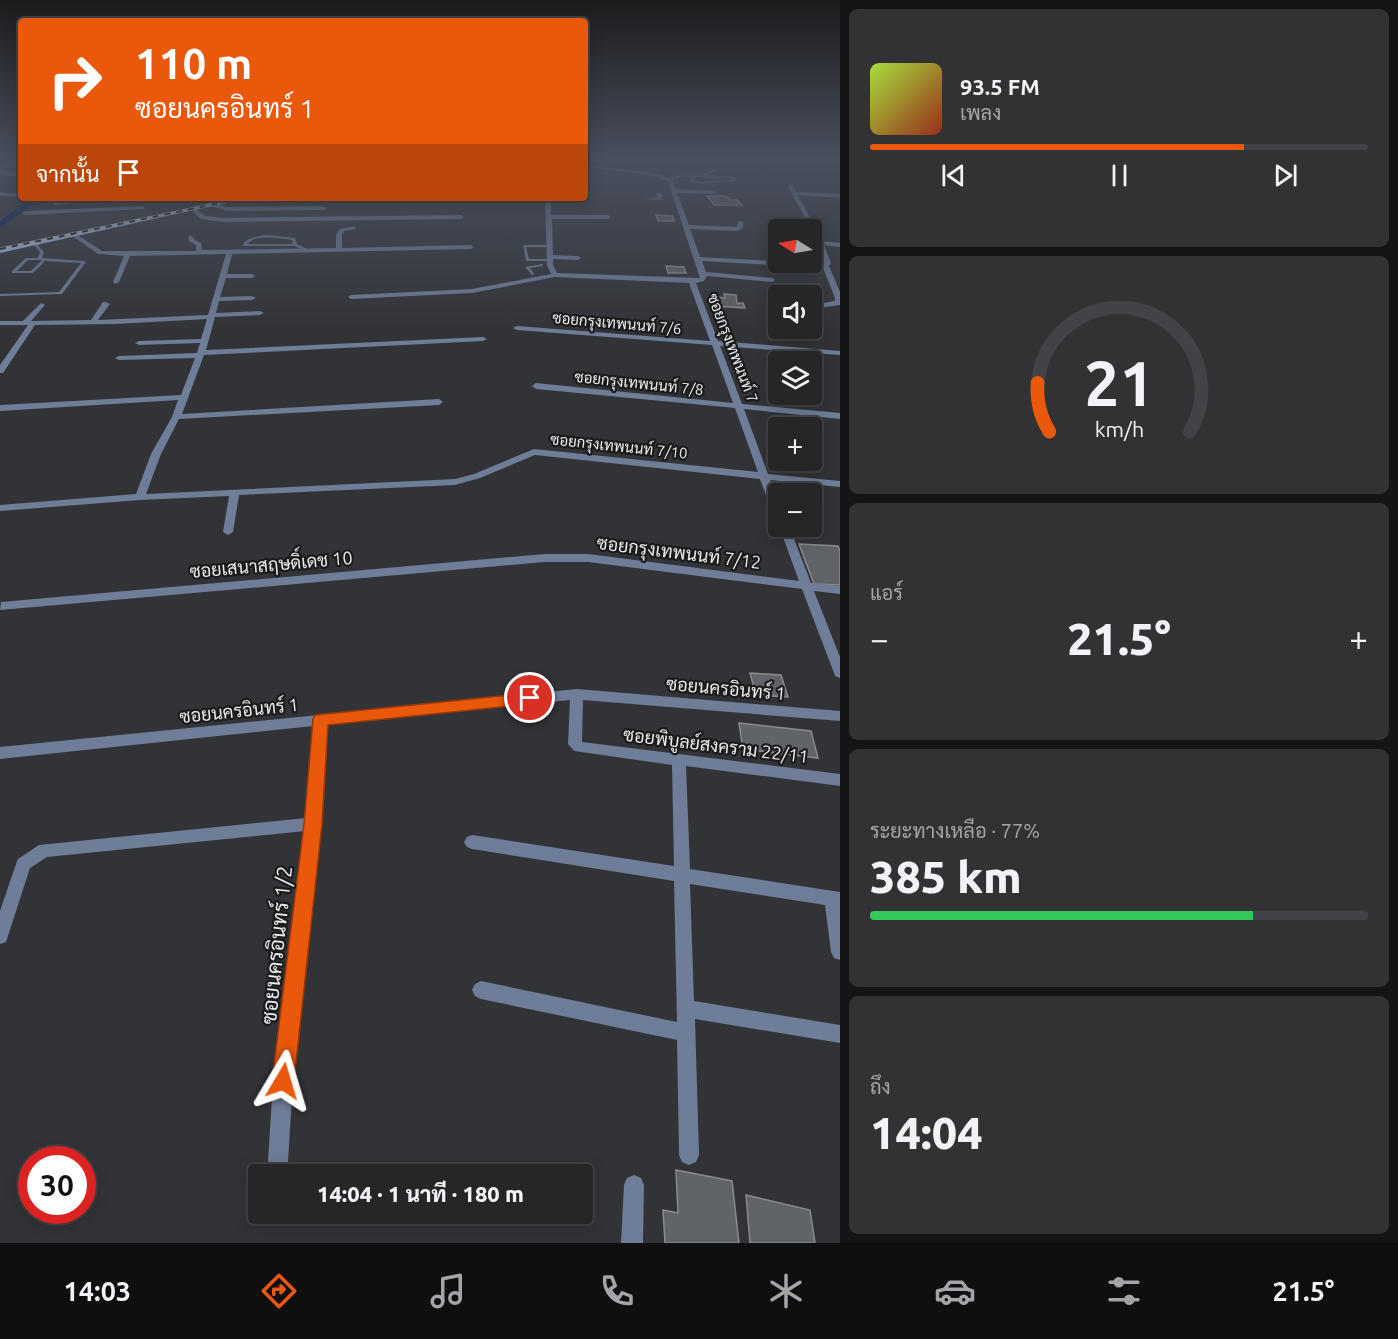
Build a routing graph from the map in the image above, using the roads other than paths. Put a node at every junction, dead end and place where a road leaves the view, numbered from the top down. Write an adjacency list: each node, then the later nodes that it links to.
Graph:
1 (114, 218): 14 (main road)
2 (150, 218): 10 (main road)
3 (203, 218): 4 (street)
4 (381, 218)
5 (548, 218): 17 (street)
6 (683, 218): 8 (street, ซอยกรุงเทพนนท์ 7)
7 (740, 222): 8 (street)
8 (686, 226): 28 (street, ซอยกรุงเทพนนท์ 7)
9 (354, 228): 19 (street)
10 (74, 234): 12 (main road); 25 (street)
11 (191, 237): 24 (street)
12 (34, 243): 22 (main road); 27 (lane)
13 (822, 243): 16 (street)
14 (0, 245)
15 (295, 245): 15 (lane); 21 (lane)
16 (840, 245)
17 (550, 246): 29 (street); 29 (lane)
18 (471, 247): 19 (street)
19 (339, 248): 21 (street)
20 (822, 248): 30 (street)
21 (304, 249): 23 (street)
22 (0, 251)
23 (230, 251): 24 (street); 34 (street)
24 (199, 252): 25 (street)
25 (128, 254): 38 (street)
26 (578, 258): 29 (street)
27 (43, 259): 27 (lane); 39 (lane)
28 (697, 259): 30 (street); 32 (street, ซอยกรุงเทพนนท์ 7)
29 (550, 261): 31 (lane); 33 (street)
30 (826, 266): 45 (street)
31 (532, 274)
32 (703, 274): 36 (street); 37 (street, ซอยกรุงเทพนนท์ 7)
33 (555, 275): 37 (street); 40 (street)
34 (223, 276): 35 (street); 42 (street)
35 (252, 276)
36 (772, 280)
37 (692, 281): 55 (street, ซอยกรุงเทพนนท์ 7)
38 (116, 282)
39 (0, 295)
40 (351, 297)
41 (252, 298): 42 (street)
42 (216, 299): 47 (street)
43 (106, 304): 48 (street)
44 (40, 305): 50 (street)
45 (822, 305)
46 (260, 313): 47 (street)
47 (211, 316): 48 (street); 53 (street)
48 (93, 322): 50 (street)
49 (0, 323): 50 (street)
50 (29, 323): 59 (street)
51 (517, 328): 55 (street, ซอยกรุงเทพนนท์ 7/6)
52 (483, 339): 57 (street)
53 (204, 341): 54 (street); 57 (street)
54 (139, 343)
55 (715, 344): 56 (street, ซอยกรุงเทพนนท์ 7/6); 63 (street, ซอยกรุงเทพนนท์ 7)
56 (840, 353)
57 (201, 354): 58 (street); 61 (street)
58 (118, 358)
59 (0, 371)
60 (536, 386): 63 (street, ซอยกรุงเทพนนท์ 7/8)
61 (183, 397): 64 (street); 66 (street)
62 (439, 402): 66 (street)
63 (740, 407): 65 (street, ซอยกรุงเทพนนท์ 7/8); 67 (street, ซอยกรุงเทพนนท์ 7)
64 (0, 408)
65 (840, 416)
66 (176, 417): 71 (street)
67 (763, 476): 68 (street, ซอยกรุงเทพนนท์ 7/10); 69 (street, ซอยกรุงเทพนนท์ 7); 70 (street, ซอยกรุงเทพนนท์ 7/10)
68 (840, 484)
69 (768, 489)
70 (234, 493): 71 (street, ซอยกรุงเทพนนท์ 7/10); 73 (street)
71 (140, 497): 72 (street, ซอยกรุงเทพนนท์ 7/10)
72 (0, 508)
73 (228, 532)
74 (788, 537): 76 (street)
75 (545, 558): 76 (street, ซอยกรุงเทพนนท์ 7/12); 78 (street, ซอยเสนาสฤษดิ์เดช 10)
76 (808, 586): 77 (street, ซอยกรุงเทพนนท์ 7/12); 79 (street)
77 (840, 590)
78 (1, 606)
79 (840, 673)
80 (577, 694): 81 (street, ซอยนครอินทร์ 1); 82 (street, ซอยนครอินทร์ 1); 84 (street, ซอยพิบูลย์สงคราม 22/11)
81 (840, 716)
82 (320, 719): 83 (street, ซอยนครอินทร์ 1); 86 (street, ซอยนครอินทร์ 1/2)
83 (0, 753)
84 (679, 760): 85 (street, ซอยพิบูลย์สงคราม 22/11); 88 (street)
85 (840, 780)
86 (313, 824): 90 (street); 97 (street, ซอยนครอินทร์ 1/2)
87 (472, 842): 88 (street)
88 (683, 876): 89 (street); 93 (street)
89 (836, 900): 91 (street)
90 (0, 936)
91 (840, 952)
92 (481, 990): 94 (street)
93 (685, 1008): 94 (street); 95 (street)
94 (686, 1033): 96 (street)
95 (840, 1034)
96 (689, 1155)
97 (279, 1164)
98 (634, 1185): 99 (street)
99 (632, 1243)

